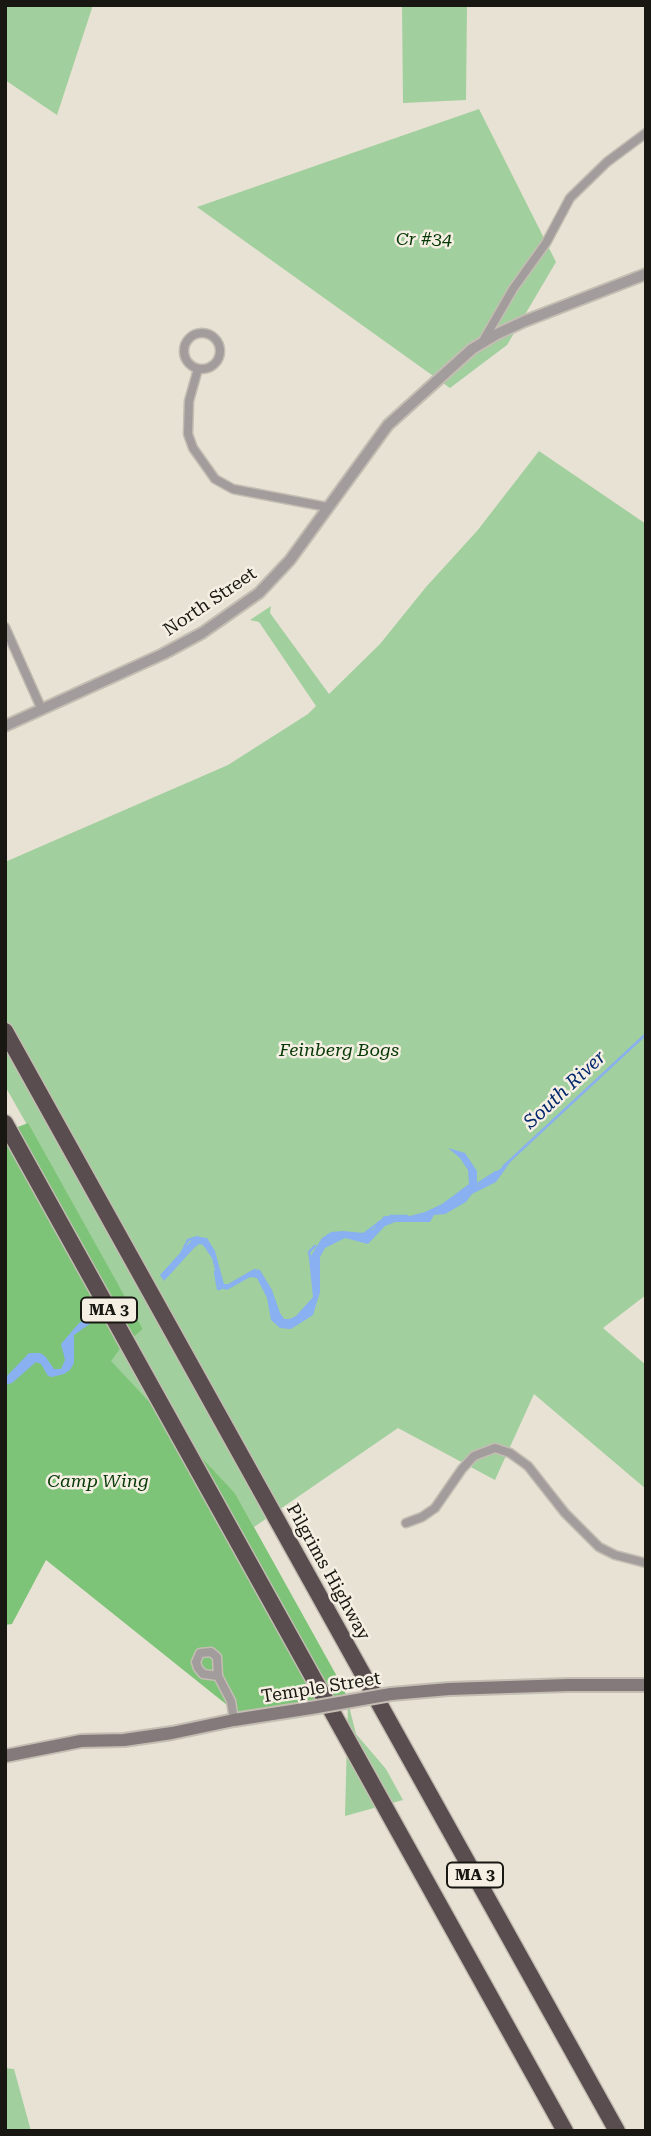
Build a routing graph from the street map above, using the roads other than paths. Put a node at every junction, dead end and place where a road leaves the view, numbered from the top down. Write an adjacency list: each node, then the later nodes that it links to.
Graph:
1 (646, 133): 3 (street)
2 (646, 274): 3 (street, North Street)
3 (483, 341): 5 (street, North Street)
4 (198, 369): 4 (street); 5 (street)
5 (327, 507): 7 (street, North Street)
6 (5, 627): 7 (street)
7 (42, 710): 8 (street, North Street)
8 (5, 726)
9 (5, 1031): 18 (highway, Pilgrims Highway / MA 3)
10 (5, 1123): 17 (highway, MA 3)
11 (406, 1523): 12 (street)
12 (646, 1563)
13 (218, 1676): 15 (street)
14 (646, 1685): 15 (main road, Temple Street, bridge)
15 (234, 1720): 16 (main road, Temple Street)
16 (5, 1756)
17 (565, 2131)
18 (617, 2131)

